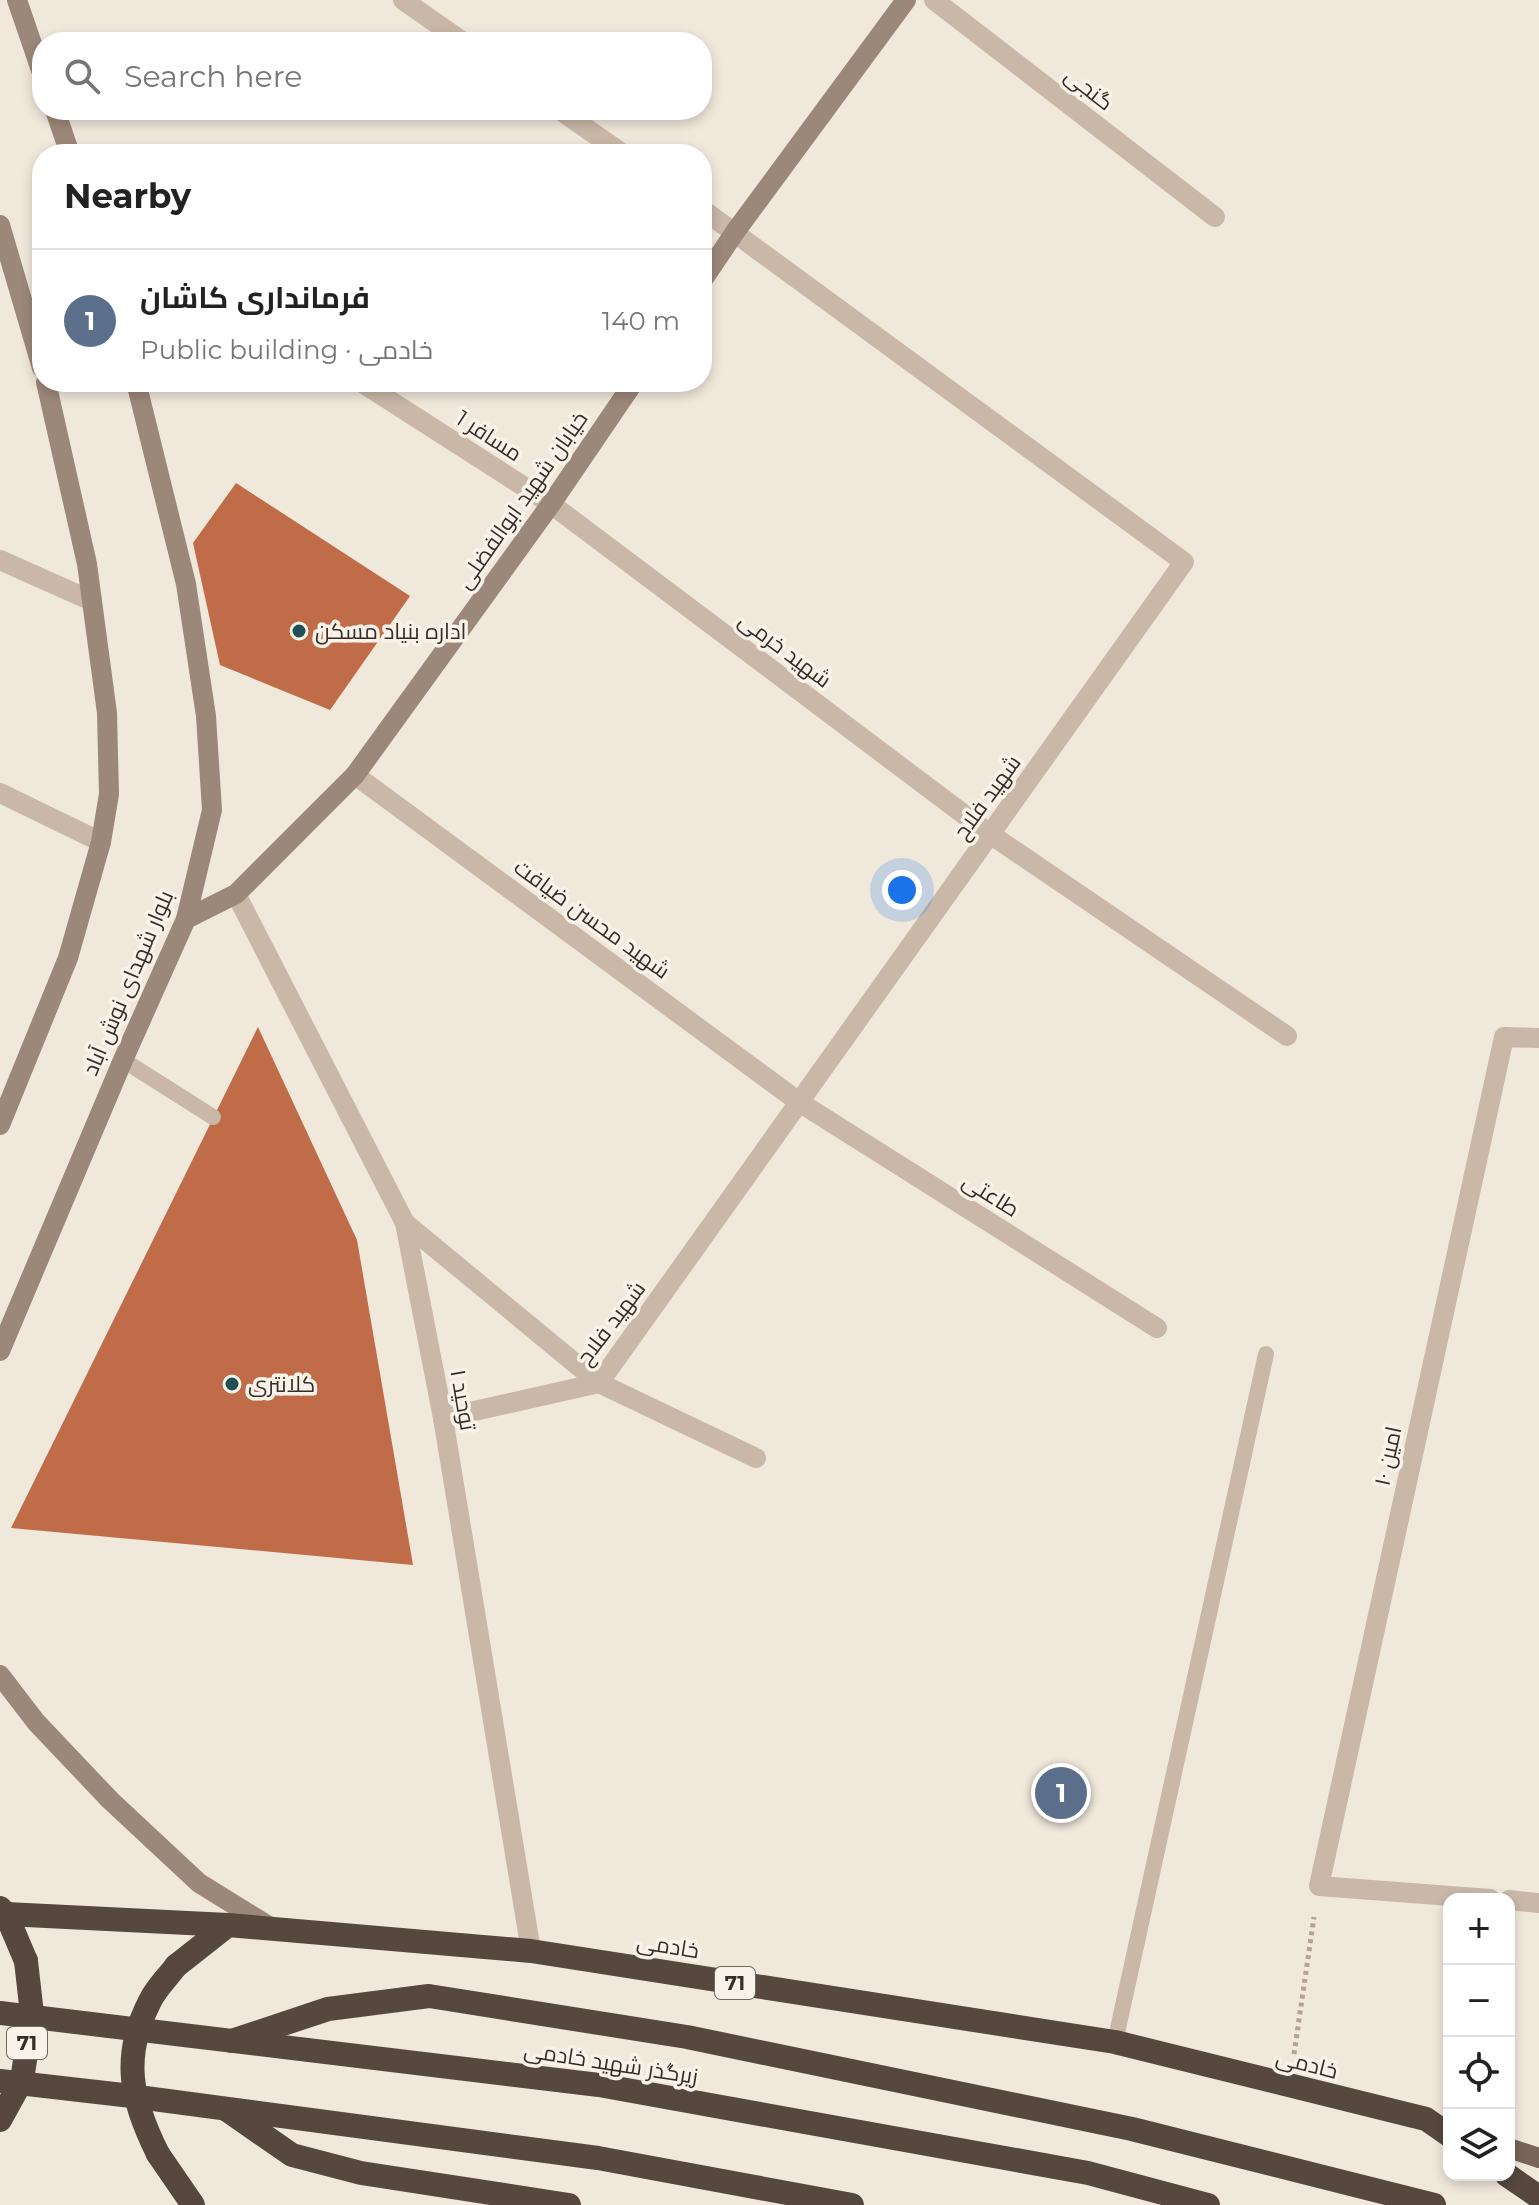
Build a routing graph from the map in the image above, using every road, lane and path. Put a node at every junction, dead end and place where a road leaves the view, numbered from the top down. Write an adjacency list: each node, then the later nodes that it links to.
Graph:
1 (17, 0): 6 (main road)
2 (403, 0): 5 (street)
3 (906, 0): 14 (main road)
4 (934, 0): 12 (street, گنجی)
5 (449, 32)
6 (32, 44)
7 (58, 120): 9 (main road)
8 (574, 120): 10 (street)
9 (67, 144)
10 (609, 144)
11 (712, 216): 14 (street)
12 (1215, 217)
13 (0, 225): 15 (main road)
14 (735, 232): 16 (main road); 27 (street, شهید فلاح)
15 (3, 244): 17 (main road)
16 (712, 266)
17 (32, 336)
18 (48, 392): 24 (main road)
19 (138, 392): 30 (main road, بلوار شهدای نوش آباد)
20 (377, 392): 22 (street, مسافر 1)
21 (627, 392): 22 (main road, خیابان شهید ابوالفضلی)
22 (551, 504): 25 (main road, خیابان شهید ابوالفضلی); 27 (street, شهید خرمی)
23 (0, 560): 24 (street)
24 (92, 601): 28 (main road)
25 (355, 775): 29 (main road, خیابان شهید ابوالفضلی); 34 (street, شهید محسن ضیافت)
26 (0, 793): 28 (street)
27 (990, 834): 31 (street, شهید خرمی); 34 (street, شهید فلاح)
28 (101, 842): 36 (main road)
29 (236, 894): 30 (main road, خیابان شهید ابوالفضلی); 37 (street, توحید ۱)
30 (186, 919): 33 (main road, بلوار شهدای نوش آباد)
31 (1287, 1036)
32 (1539, 1038): 45 (street, امین ۱۰)
33 (123, 1060): 35 (lane); 39 (main road, بلوار شهدای نوش آباد)
34 (799, 1102): 38 (street, طاعتی); 41 (street, شهید فلاح)
35 (213, 1117)
36 (1, 1121)
37 (405, 1223): 41 (street); 42 (street, توحید ۱)
38 (1157, 1328)
39 (0, 1351)
40 (1266, 1354): 55 (lane)
41 (599, 1383): 42 (street, شهید فلاح); 43 (street)
42 (443, 1418): 52 (street, توحید ۱)
43 (756, 1458)
44 (0, 1675): 51 (main road)
45 (1319, 1886): 46 (street); 57 (path)
46 (1443, 1895)
47 (1515, 1901): 48 (street)
48 (1539, 1903)
49 (3, 1911): 50 (highway, خادمی / 71); 59 (highway, 71, bridge)
50 (228, 1925): 51 (highway, خادمی / 71); 65 (highway, bridge)
51 (272, 1928): 52 (highway, خادمی / 71)
52 (531, 1951): 55 (highway, خادمی / 71)
53 (0, 2013): 54 (highway, زیرگذر شهید خادمی)
54 (232, 2041): 68 (highway, زیرگذر شهید خادمی); 69 (highway)
55 (1115, 2042): 57 (highway, خادمی / 71)
56 (0, 2081): 58 (highway)
57 (1289, 2086): 60 (highway, خادمی / 71)
58 (225, 2108): 66 (highway); 67 (highway)
59 (0, 2120)
60 (1437, 2123)
61 (1515, 2150): 62 (main road)
62 (1539, 2158)
63 (1515, 2180): 64 (highway)
64 (1539, 2197)
65 (193, 2205)
66 (569, 2205)
67 (852, 2205)
68 (1208, 2205)
69 (1434, 2205)

